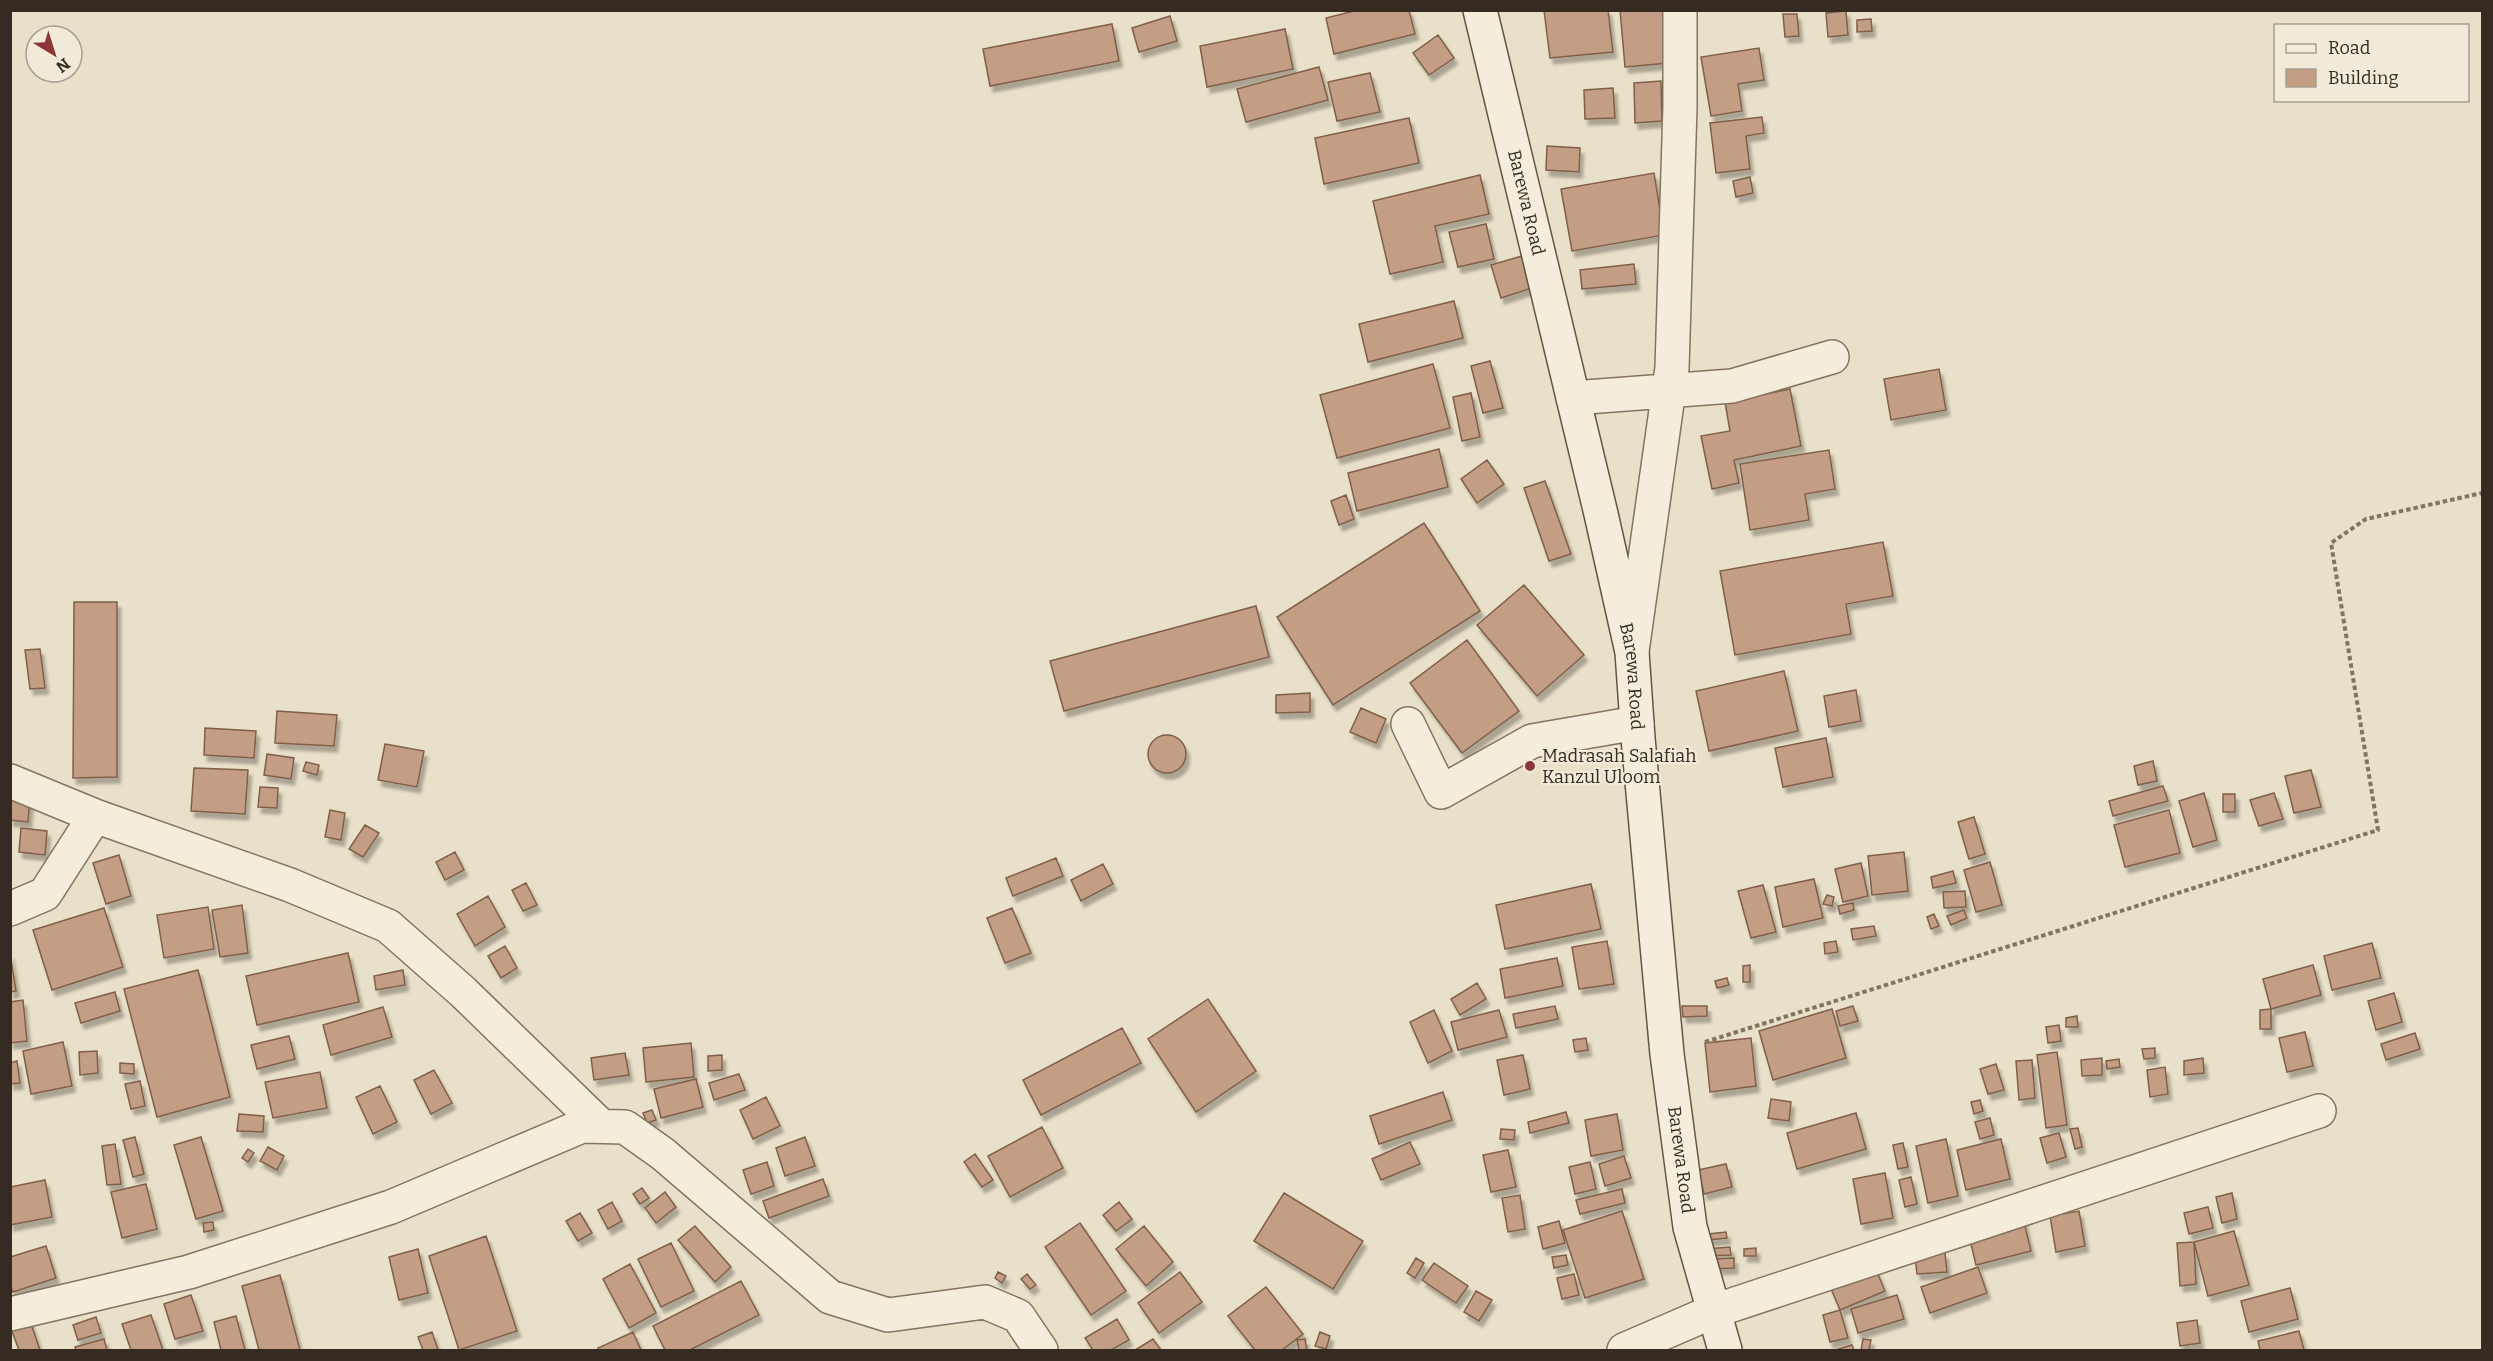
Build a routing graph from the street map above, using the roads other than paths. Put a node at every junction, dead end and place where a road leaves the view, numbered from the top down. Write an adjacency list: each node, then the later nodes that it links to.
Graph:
1 (1480, 10): 5 (street, Barewa Road)
2 (1680, 10): 4 (street)
3 (1832, 357): 4 (street)
4 (1668, 392): 5 (street); 6 (street)
5 (1573, 398): 6 (street, Barewa Road)
6 (1632, 652): 7 (street, Barewa Road)
7 (1637, 723): 8 (street); 14 (street, Barewa Road)
8 (1408, 724)
9 (10, 781): 10 (street)
10 (95, 816): 11 (street); 13 (street)
11 (10, 909)
12 (2319, 1111): 14 (street)
13 (601, 1126): 15 (street); 16 (street)
14 (1714, 1311): 17 (street); 18 (street, Barewa Road)
15 (10, 1314)
16 (1041, 1350)
17 (1624, 1350)
18 (1725, 1350)

